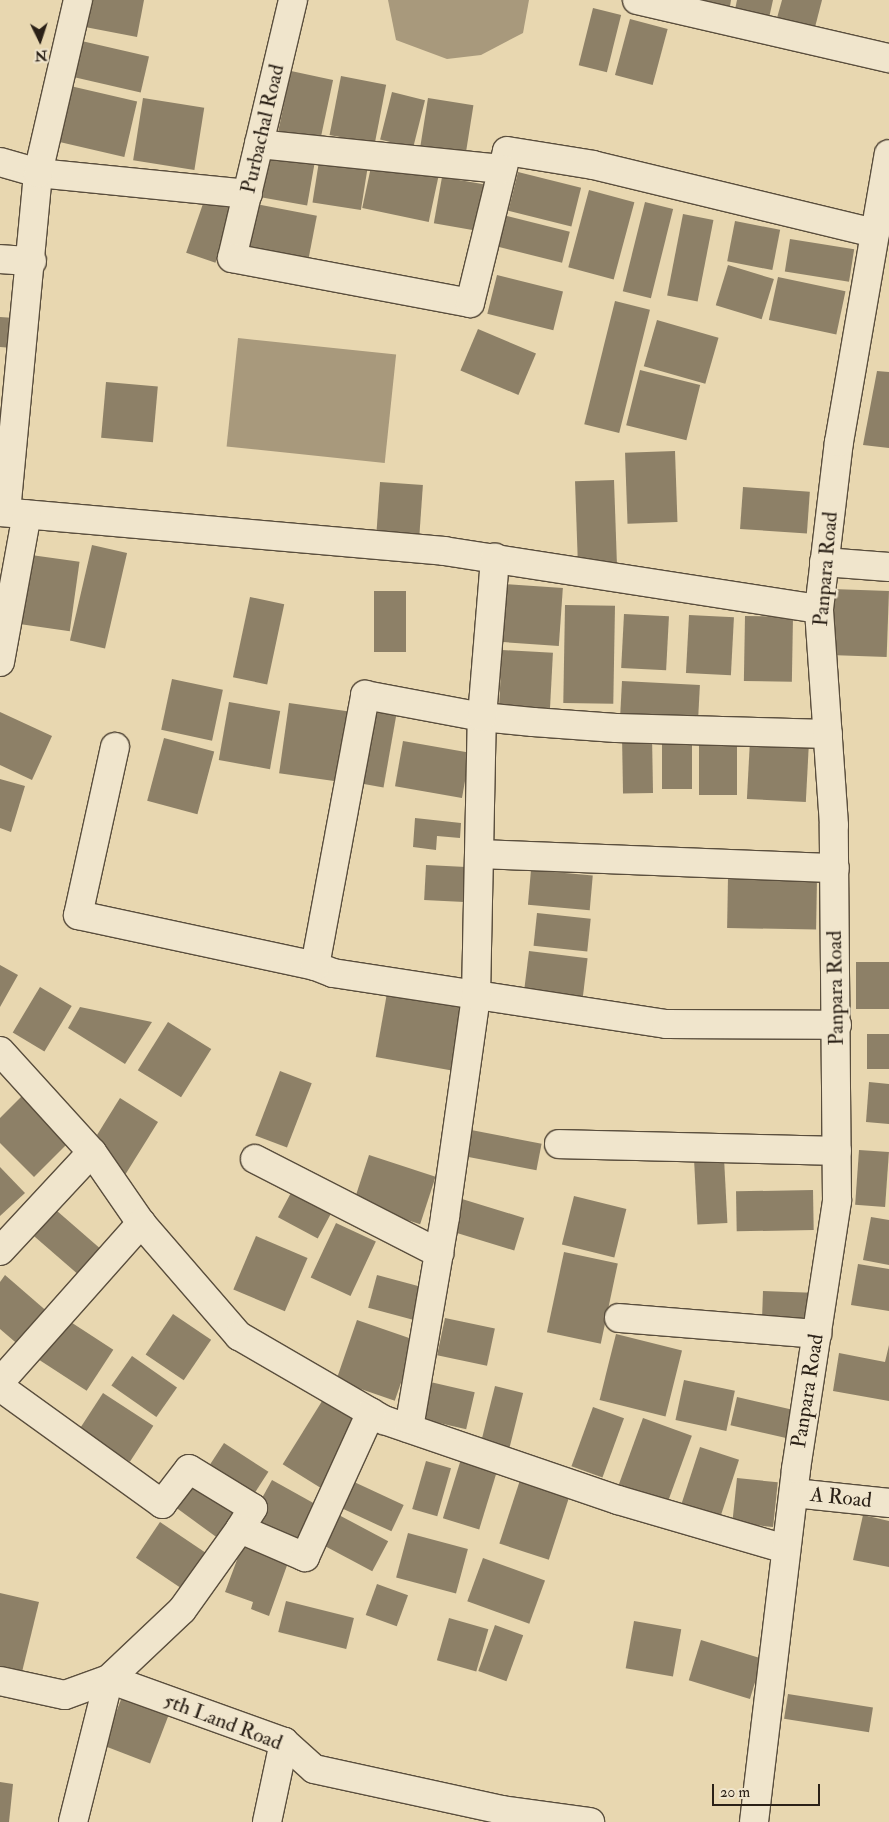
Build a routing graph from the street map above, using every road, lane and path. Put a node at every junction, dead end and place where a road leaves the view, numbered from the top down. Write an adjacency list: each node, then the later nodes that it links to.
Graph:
1 (78, 0): 9 (street)
2 (293, 0): 5 (street, Purbachal Road)
3 (637, 0): 4 (street)
4 (889, 58)
5 (259, 144): 8 (street); 10 (street, Purbachal Road)
6 (889, 154): 11 (street, Panpara Road)
7 (0, 162): 9 (street)
8 (502, 169): 10 (street, Purbachal Road); 11 (street)
9 (38, 173): 10 (street); 13 (street)
10 (248, 194)
11 (875, 232): 16 (street, Panpara Road)
12 (0, 259): 13 (street)
13 (32, 261): 14 (street)
14 (11, 513): 15 (street); 19 (street)
15 (495, 558): 18 (street); 20 (street)
16 (824, 562): 17 (street); 18 (street, Panpara Road)
17 (889, 567)
18 (819, 609): 21 (street, Panpara Road)
19 (0, 662)
20 (482, 717): 21 (street); 23 (street); 25 (street)
21 (828, 734): 24 (street, Panpara Road)
22 (115, 747): 25 (street)
23 (481, 854): 24 (street); 26 (street)
24 (835, 868): 27 (street, Panpara Road)
25 (315, 966): 26 (street)
26 (476, 996): 27 (street); 35 (street)
27 (837, 1025): 30 (street, Panpara Road)
28 (0, 1051): 31 (street)
29 (559, 1144): 30 (street)
30 (837, 1151): 37 (street, Panpara Road)
31 (92, 1152): 33 (street); 34 (street)
32 (255, 1159): 35 (street)
33 (141, 1223): 38 (street); 40 (street)
34 (0, 1251)
35 (439, 1253): 41 (street)
36 (619, 1318): 37 (street)
37 (817, 1334): 42 (street, Panpara Road)
38 (0, 1382)
39 (0, 1387): 44 (street)
40 (371, 1412): 41 (street); 44 (street)
41 (409, 1428): 45 (street)
42 (794, 1493): 43 (street, A Road); 45 (street, Panpara Road)
43 (889, 1503)
44 (240, 1529): 46 (street)
45 (786, 1549): 52 (street, Panpara Road)
46 (109, 1679): 47 (street); 48 (street, 5th Land Road); 49 (street)
47 (0, 1681)
48 (284, 1742): 50 (street); 51 (street, 5th Land Road)
49 (73, 1822)
50 (267, 1822)
51 (590, 1822)
52 (754, 1822)

